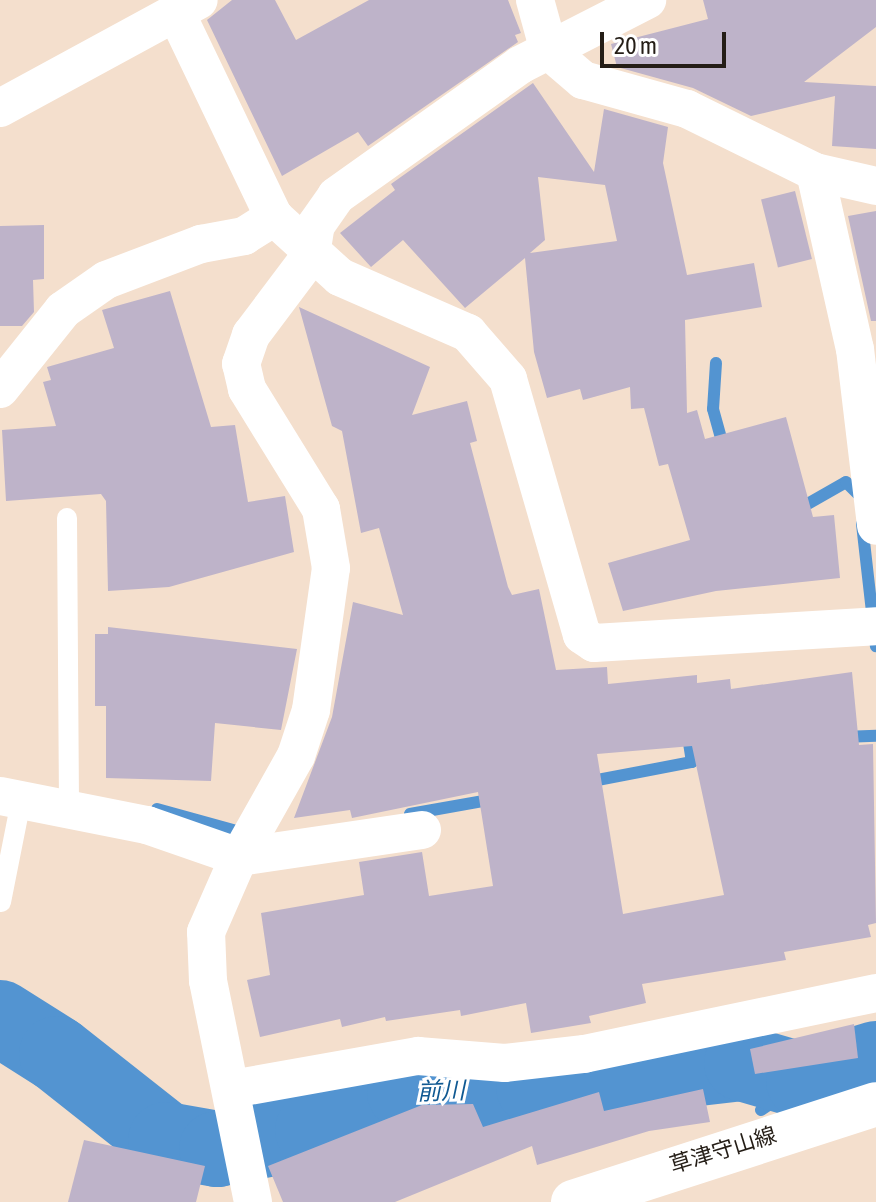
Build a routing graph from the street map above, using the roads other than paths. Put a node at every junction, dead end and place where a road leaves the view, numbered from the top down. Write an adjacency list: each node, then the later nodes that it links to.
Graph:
1 (535, 0): 4 (street)
2 (647, 0): 4 (street)
3 (188, 8): 5 (street); 8 (street)
4 (549, 51): 6 (street); 9 (street)
5 (0, 108)
6 (815, 172): 7 (street); 12 (street)
7 (876, 186)
8 (274, 217): 9 (street); 10 (street)
9 (311, 255): 13 (street); 17 (street)
10 (0, 389)
11 (67, 518): 15 (lane)
12 (876, 526)
13 (876, 626)
14 (10, 798): 15 (street); 18 (lane)
15 (69, 810): 17 (street)
16 (422, 830): 17 (street)
17 (239, 857): 20 (street)
18 (1, 902)
19 (876, 993): 20 (street)
20 (232, 1089): 23 (street)
21 (876, 1104): 22 (main road, 草津守山線)
22 (652, 1186): 24 (main road, 草津守山線)
23 (253, 1202)
24 (573, 1202)

